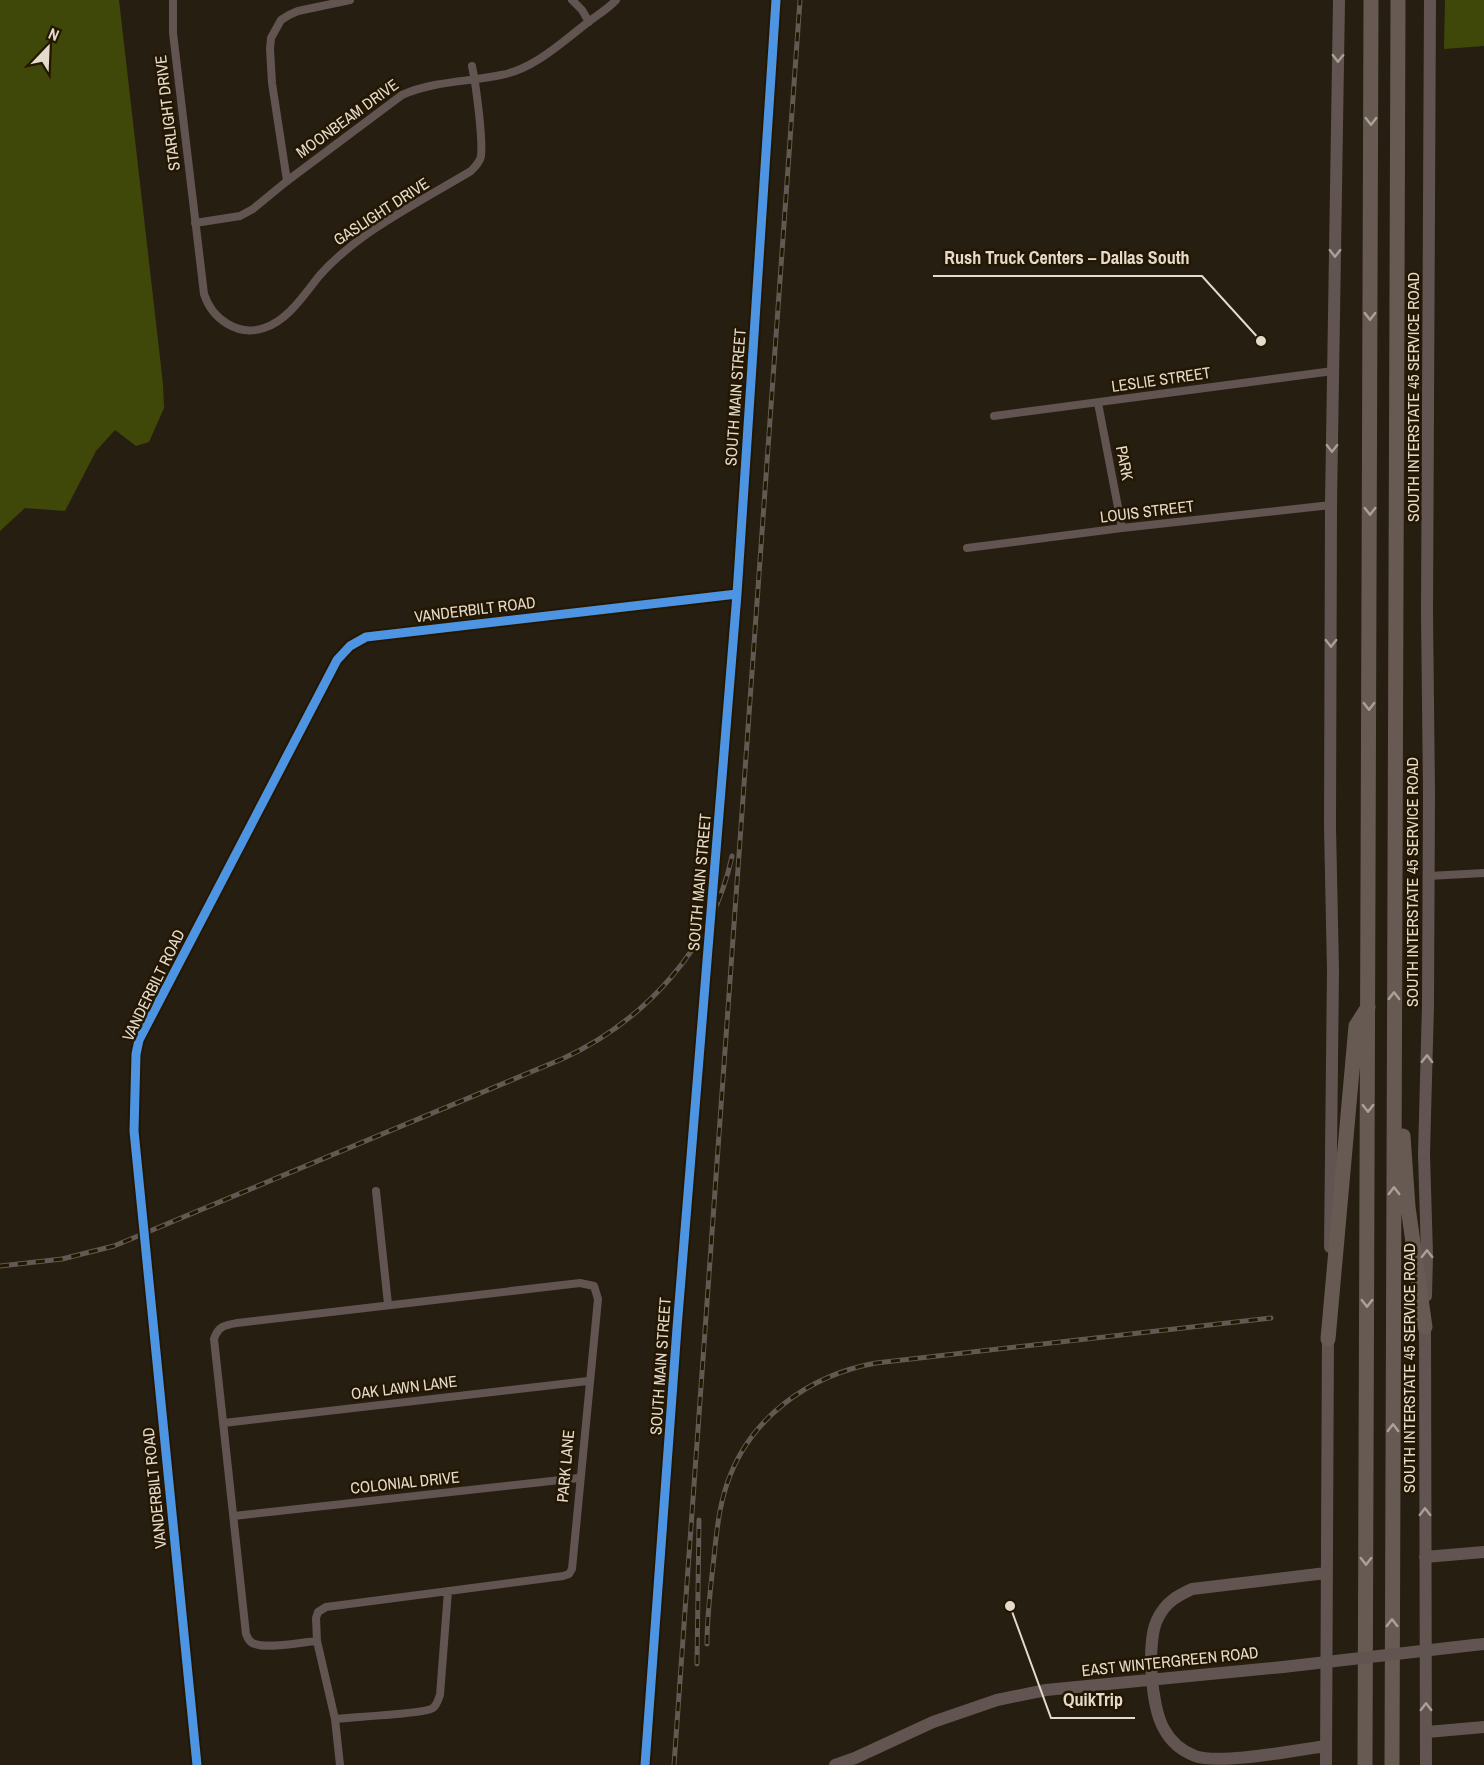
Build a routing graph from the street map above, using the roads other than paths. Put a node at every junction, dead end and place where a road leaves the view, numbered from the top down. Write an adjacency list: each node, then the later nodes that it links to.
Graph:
1 (173, 0): 14 (street, STARLIGHT DRIVE)
2 (350, 0): 13 (street)
3 (572, 0): 10 (street)
4 (616, 0): 10 (street, MOONBEAM DRIVE)
5 (776, 0): 21 (street, SOUTH MAIN STREET)
6 (1339, 0): 15 (main road, one-way to 15)
7 (1371, 0): 24 (highway, one-way to 24)
8 (1398, 0): 25 (highway, one-way to 8)
9 (1430, 0): 23 (main road, SOUTH INTERSTATE 45 SERVICE ROAD)
10 (589, 22): 12 (street, MOONBEAM DRIVE)
11 (472, 66): 12 (street, GASLIGHT DRIVE)
12 (475, 79): 13 (street, MOONBEAM DRIVE); 14 (street, GASLIGHT DRIVE)
13 (286, 181): 14 (street, MOONBEAM DRIVE)
14 (195, 223)
15 (1332, 371): 16 (street, LESLIE STREET); 18 (main road, one-way to 18)
16 (1098, 403): 17 (street, LESLIE STREET); 19 (street, PARK)
17 (994, 416)
18 (1331, 505): 19 (street, LOUIS STREET); 29 (main road, one-way to 29)
19 (1122, 528): 20 (street, LOUIS STREET)
20 (967, 548)
21 (737, 594): 45 (street, VANDERBILT ROAD); 47 (street, SOUTH MAIN STREET)
22 (1484, 873): 23 (street)
23 (1428, 876): 28 (main road, SOUTH INTERSTATE 45 SERVICE ROAD, one-way to 23)
24 (1368, 1007): 29 (highway); 50 (highway, one-way to 50)
25 (1394, 1068): 28 (highway); 51 (highway, one-way to 25)
26 (376, 1191): 27 (street)
27 (388, 1304): 30 (street, PARK LANE); 31 (street, PARK LANE)
28 (1425, 1327): 35 (main road, SOUTH INTERSTATE 45 SERVICE ROAD, one-way to 28)
29 (1328, 1339): 36 (main road)
30 (588, 1381): 31 (street, OAK LAWN LANE); 32 (street, PARK LANE)
31 (224, 1423): 33 (street, PARK LANE)
32 (579, 1478): 33 (street, COLONIAL DRIVE); 37 (street, PARK LANE)
33 (234, 1515): 38 (street, PARK LANE)
34 (1484, 1552): 35 (main road)
35 (1425, 1557): 43 (main road, SOUTH INTERSTATE 45 SERVICE ROAD, one-way to 35)
36 (1326, 1573): 40 (main road); 44 (main road)
37 (448, 1591): 38 (street, PARK LANE); 41 (street)
38 (317, 1641): 41 (street, PARK LANE)
39 (1479, 1644): 40 (main road, EAST WINTERGREEN ROAD, bridge)
40 (1153, 1679): 44 (main road); 48 (main road, EAST WINTERGREEN ROAD)
41 (335, 1719): 46 (street, PARK LANE)
42 (1484, 1727): 43 (main road)
43 (1427, 1732): 52 (main road, SOUTH INTERSTATE 45 SERVICE ROAD)
44 (1326, 1746): 49 (main road)
45 (197, 1765)
46 (340, 1765)
47 (645, 1765)
48 (835, 1765)
49 (1326, 1765)
50 (1365, 1765)
51 (1392, 1765)
52 (1426, 1765)

